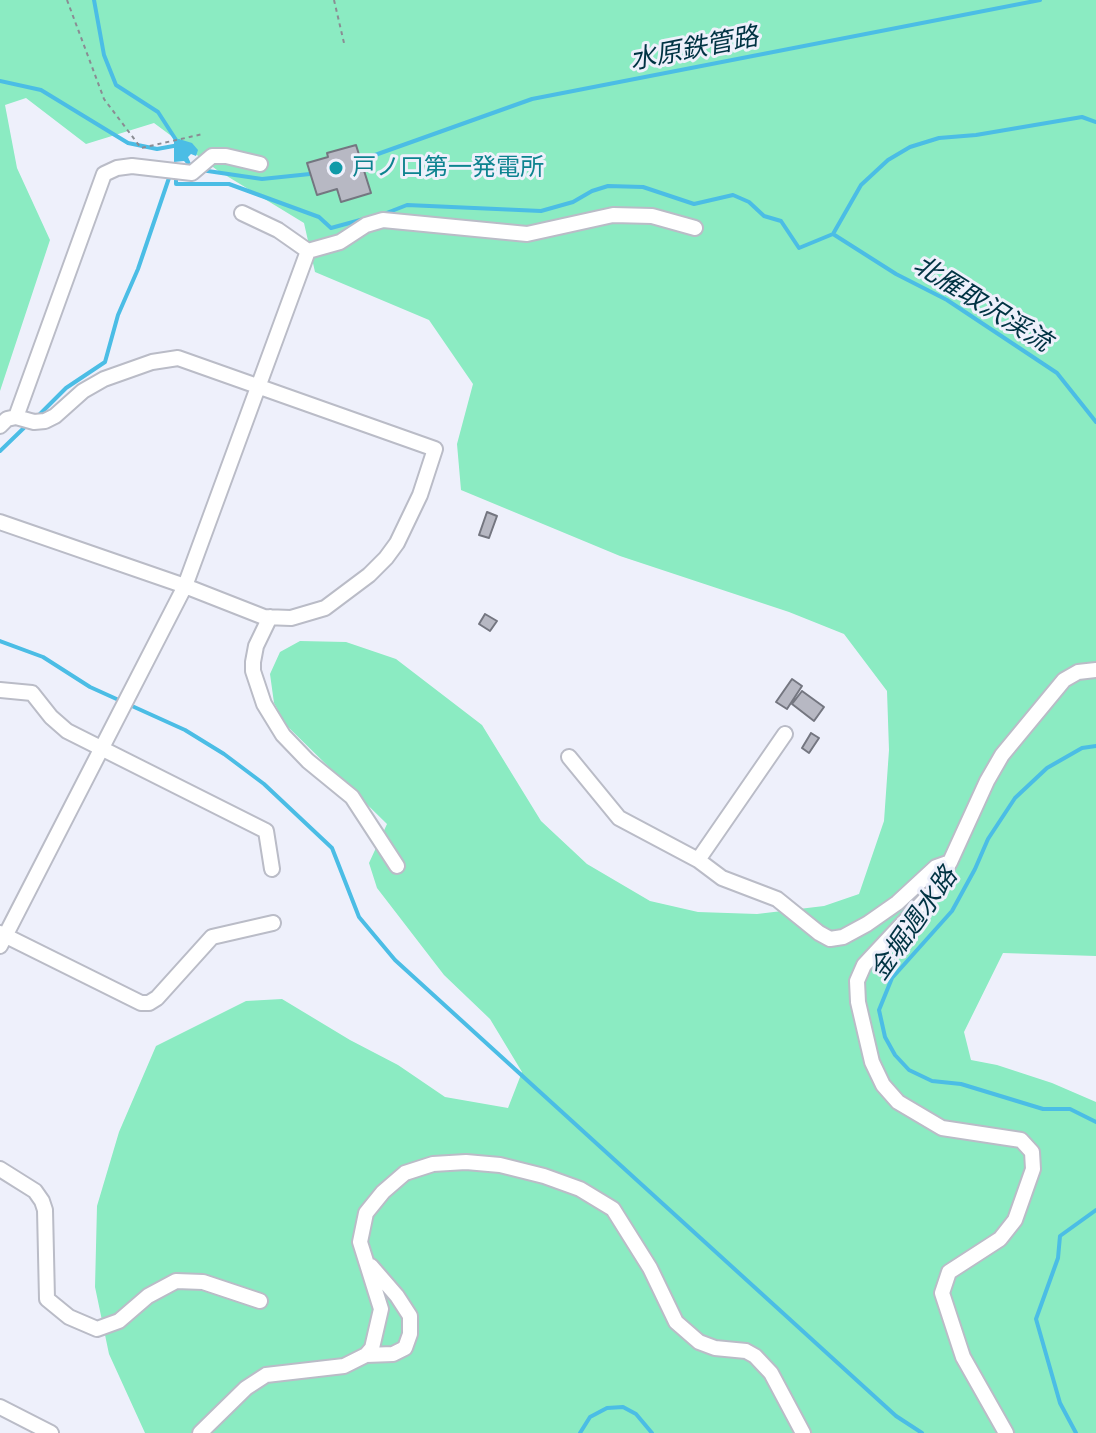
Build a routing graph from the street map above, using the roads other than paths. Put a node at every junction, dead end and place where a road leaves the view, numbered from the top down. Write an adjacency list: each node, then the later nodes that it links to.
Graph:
1 (260, 164): 6 (street)
2 (242, 213): 4 (street)
3 (695, 228): 4 (street)
4 (308, 251): 5 (street)
5 (260, 385): 6 (street); 9 (street); 10 (street)
6 (16, 417): 7 (street)
7 (0, 426)
8 (0, 522): 9 (street)
9 (185, 586): 10 (street); 14 (street)
10 (270, 617): 18 (street)
11 (1096, 670): 17 (street)
12 (0, 690): 14 (street)
13 (785, 734): 16 (street)
14 (101, 748): 19 (street); 21 (street)
15 (569, 757): 16 (street)
16 (698, 860): 17 (street)
17 (950, 862): 30 (street)
18 (397, 866)
19 (272, 869)
20 (273, 923): 21 (street)
21 (2, 938)
22 (0, 1169): 24 (street)
23 (363, 1256): 25 (street); 25 (street); 29 (street)
24 (260, 1301)
25 (366, 1355): 28 (street)
26 (0, 1407): 27 (street)
27 (51, 1433)
28 (200, 1433)
29 (803, 1433)
30 (1006, 1433)

